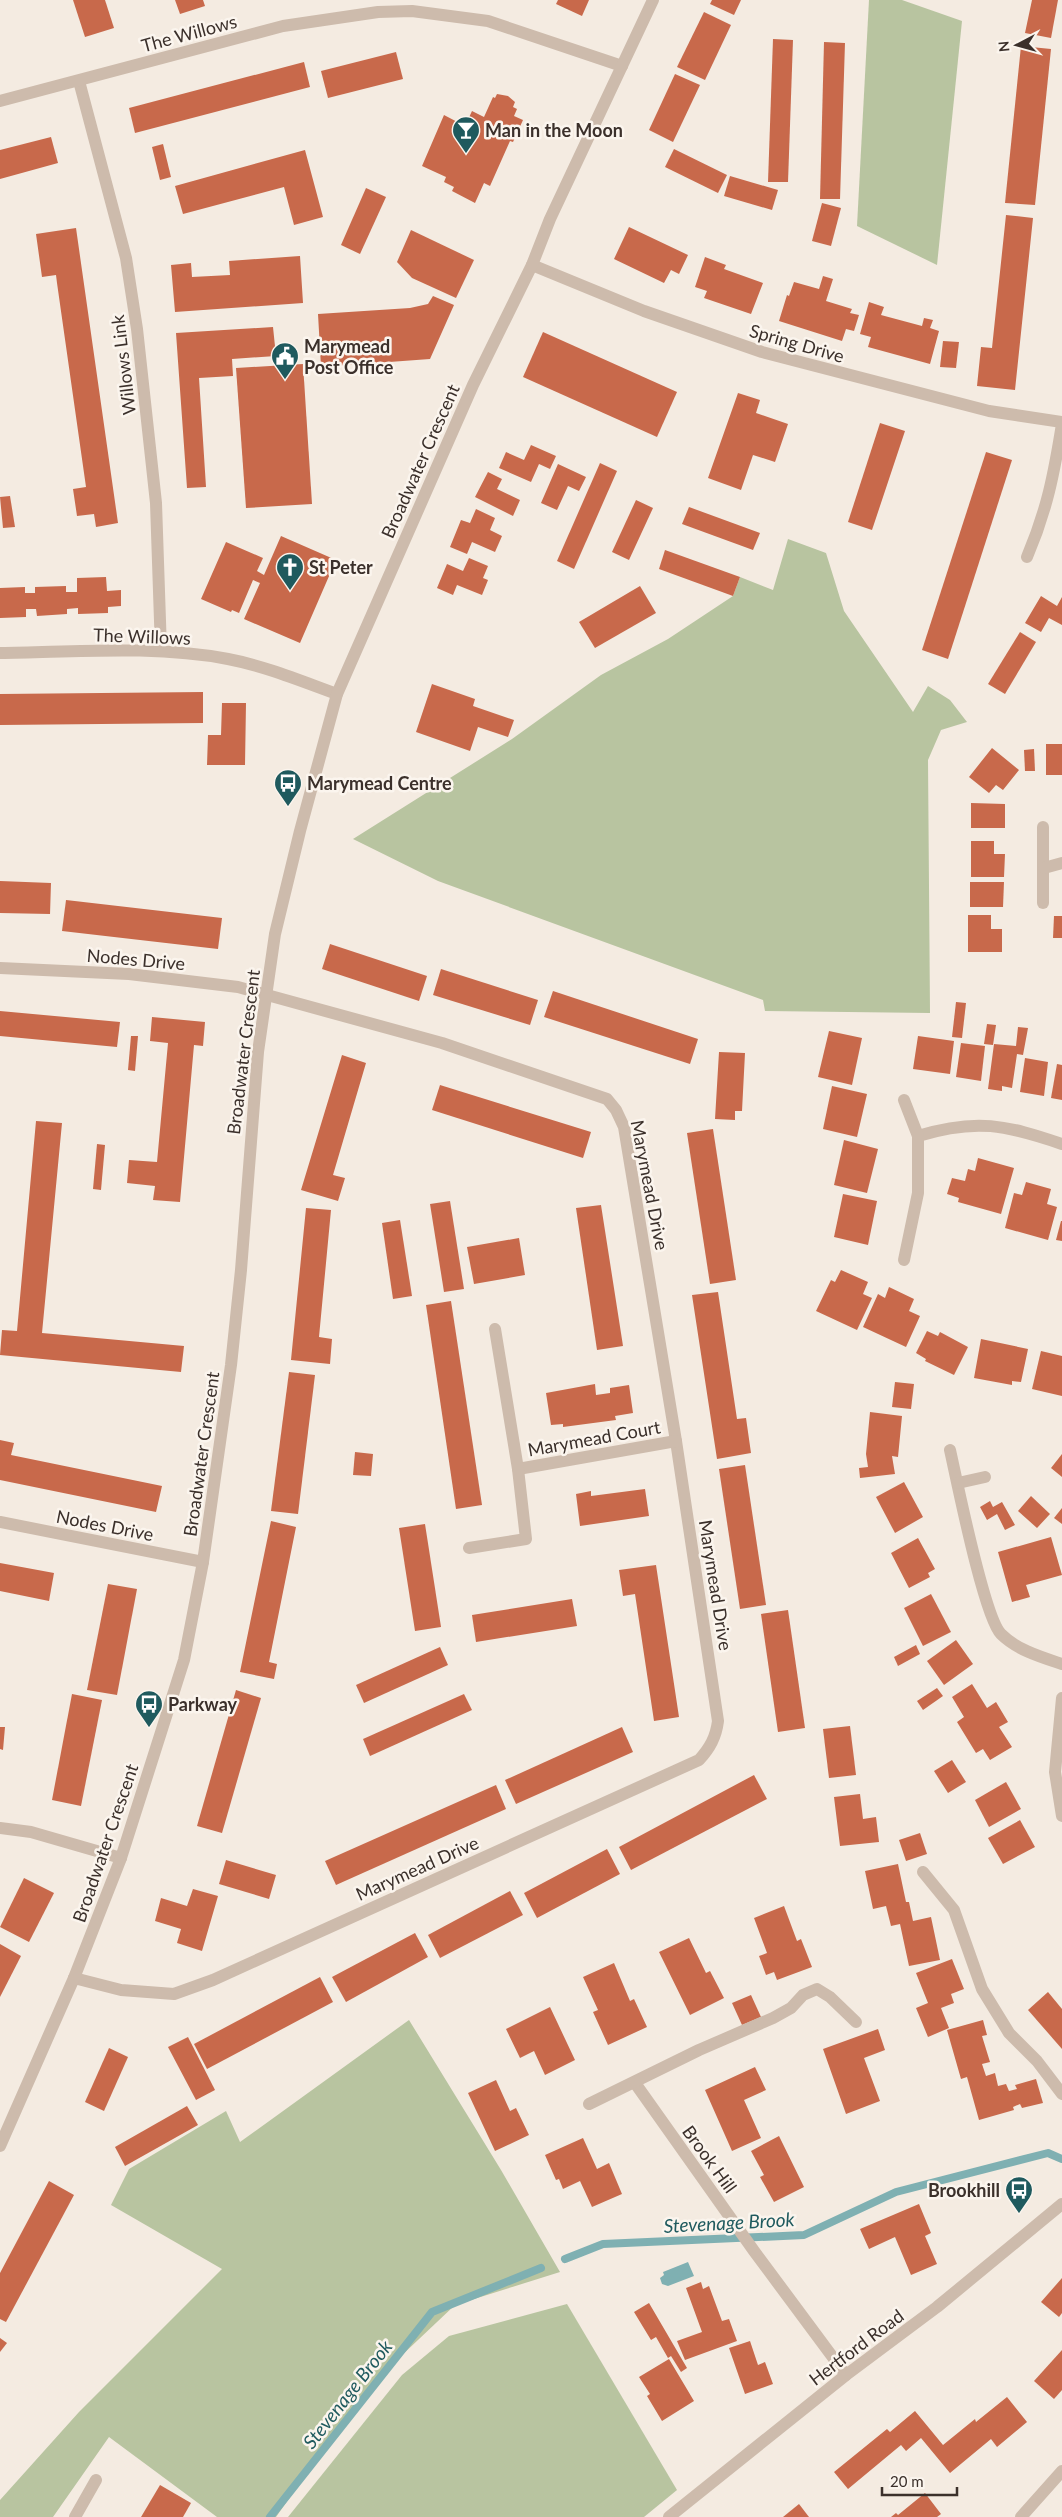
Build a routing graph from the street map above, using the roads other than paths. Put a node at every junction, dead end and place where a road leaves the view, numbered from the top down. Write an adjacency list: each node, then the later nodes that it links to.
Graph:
1 (653, 0): 3 (street, Broadwater Crescent)
2 (378, 6): 3 (street, The Willows); 4 (street, The Willows)
3 (622, 66): 6 (street, Broadwater Crescent)
4 (79, 81): 5 (street, The Willows); 9 (street, Willows Link)
5 (0, 101)
6 (532, 265): 7 (street, Spring Drive); 11 (street, Broadwater Crescent)
7 (1062, 423): 8 (street, Spring Drive)
8 (1027, 557)
9 (161, 650): 10 (street, The Willows); 11 (street, The Willows)
10 (0, 653)
11 (337, 694): 17 (street, Broadwater Crescent)
12 (1043, 827): 14 (street)
13 (1062, 863): 14 (street)
14 (1044, 868): 15 (street)
15 (1043, 903)
16 (0, 968): 17 (street, Nodes Drive)
17 (268, 994): 23 (street, Marymead Drive); 30 (street, Broadwater Crescent)
18 (904, 1100): 19 (street)
19 (918, 1136): 20 (street); 21 (street)
20 (1062, 1144)
21 (904, 1260)
22 (495, 1329): 25 (street, Marymead Court)
23 (676, 1442): 25 (street, Marymead Court); 37 (street, Marymead Drive)
24 (950, 1450): 27 (street)
25 (518, 1469): 29 (street, Marymead Court)
26 (985, 1477): 27 (street)
27 (958, 1483): 31 (street)
28 (0, 1522): 30 (street, Nodes Drive)
29 (469, 1548)
30 (203, 1562): 35 (street, Broadwater Crescent)
31 (1062, 1664)
32 (1062, 1698): 33 (street)
33 (1062, 1816)
34 (0, 1828): 35 (street)
35 (121, 1858): 37 (street, Broadwater Crescent)
36 (923, 1872): 40 (street)
37 (74, 1978): 42 (street, Broadwater Crescent)
38 (856, 2022): 39 (street)
39 (634, 2083): 41 (street); 44 (street, Brook Hill)
40 (1062, 2094)
41 (589, 2104)
42 (0, 2146)
43 (1062, 2204): 44 (street, Hertford Road)
44 (846, 2375): 48 (street, Hertford Road)
45 (1062, 2471): 49 (street)
46 (96, 2480): 47 (street)
47 (75, 2517)
48 (669, 2517)
49 (1021, 2517)

